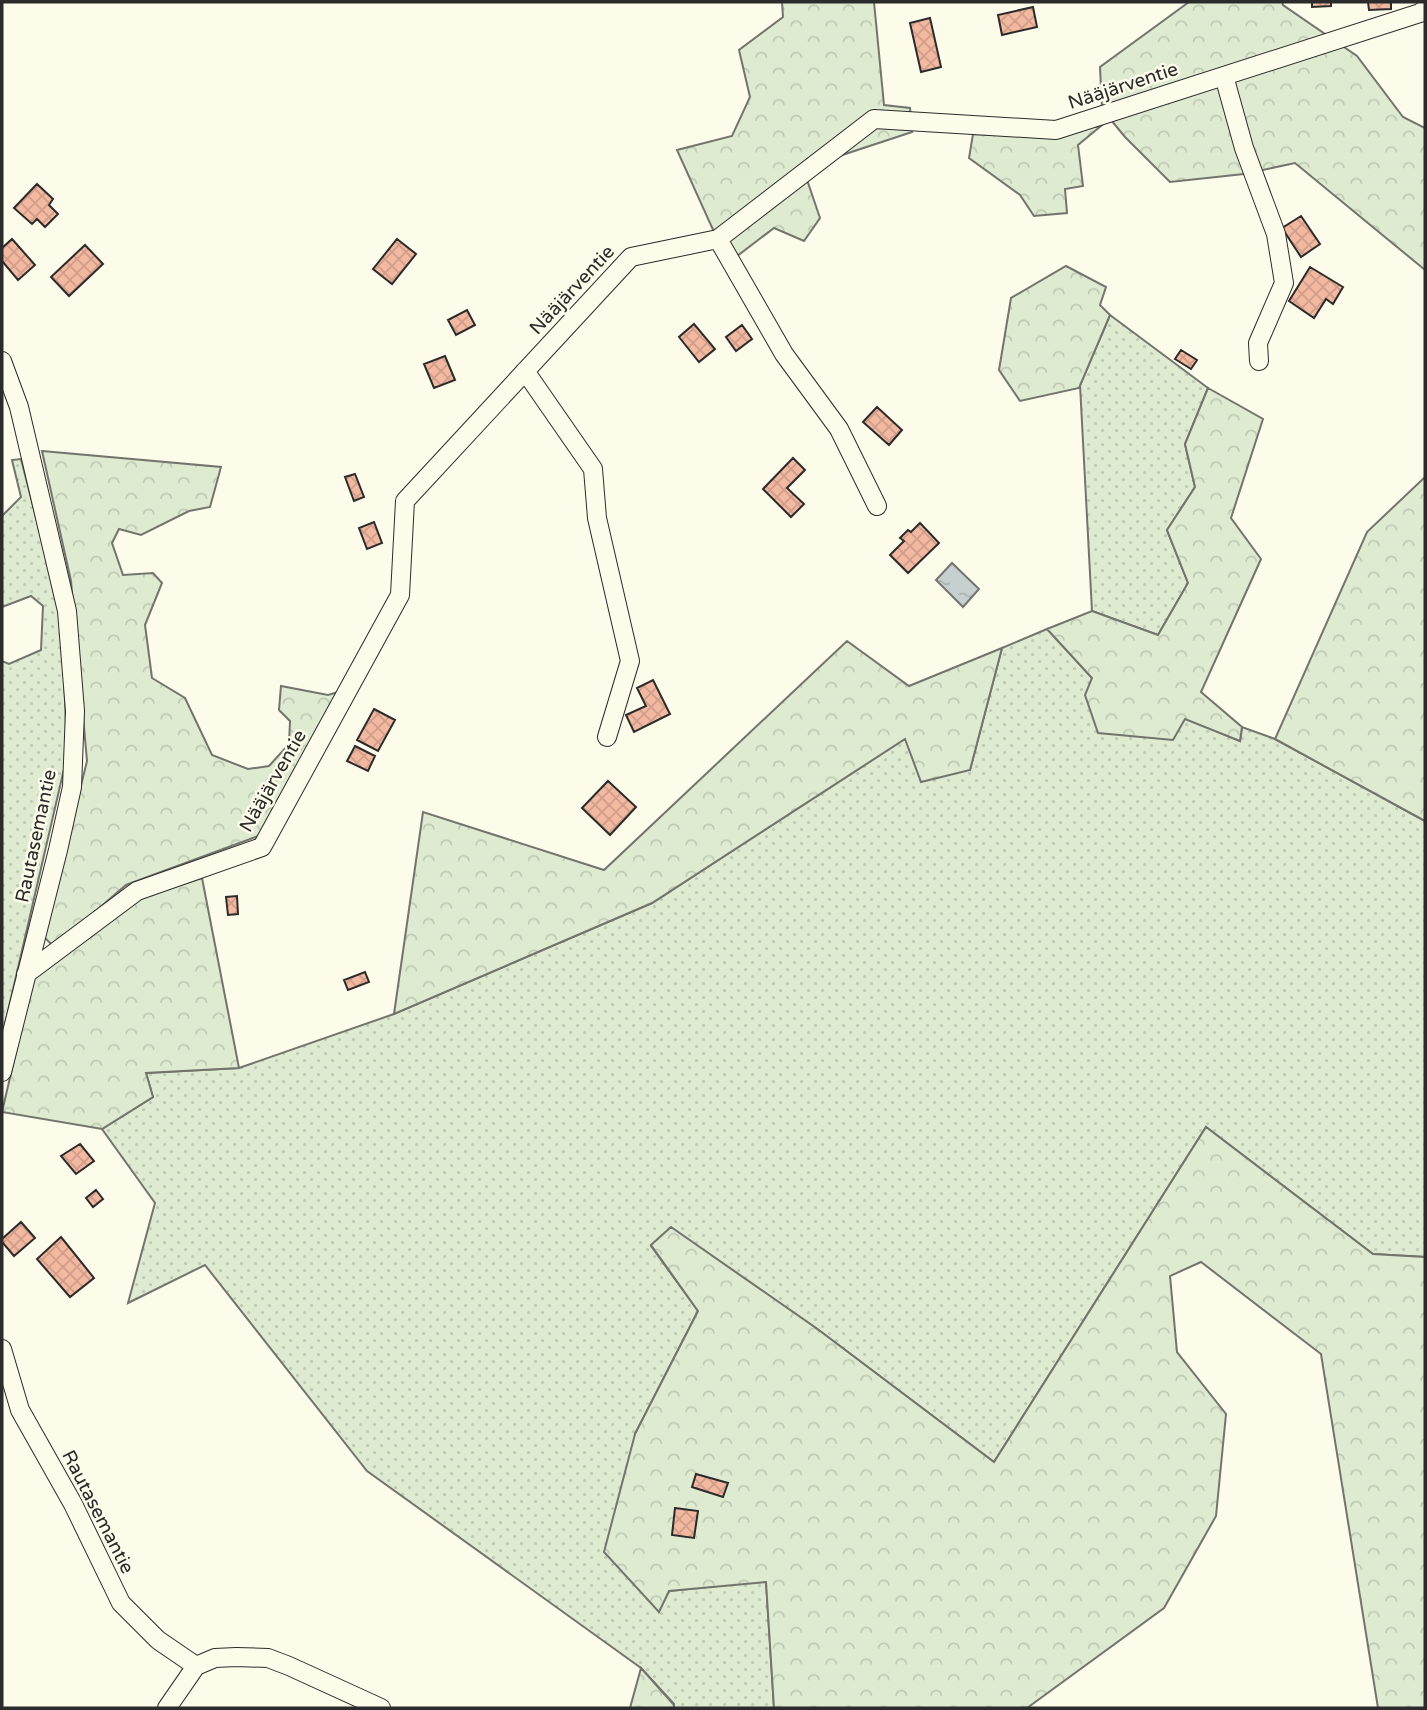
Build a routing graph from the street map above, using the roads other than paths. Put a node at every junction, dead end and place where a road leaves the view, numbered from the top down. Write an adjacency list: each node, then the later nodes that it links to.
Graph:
1 (1425, 9): 2 (street, Nääjärventie)
2 (1224, 76): 3 (street, Nääjärventie); 5 (street)
3 (718, 239): 6 (street, Nääjärventie); 7 (street)
4 (2, 361): 9 (street, Rautasemantie)
5 (1259, 361)
6 (525, 371): 8 (street); 9 (street, Nääjärventie)
7 (877, 506)
8 (607, 737)
9 (26, 974): 10 (street, Rautasemantie)
10 (2, 1072)
11 (2, 1349): 12 (street, Rautasemantie)
12 (196, 1665): 13 (street); 14 (street)
13 (167, 1708)
14 (381, 1708)

